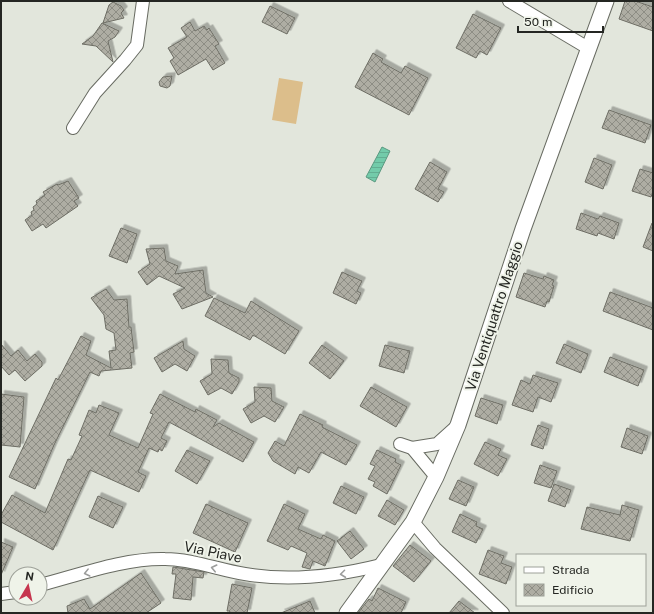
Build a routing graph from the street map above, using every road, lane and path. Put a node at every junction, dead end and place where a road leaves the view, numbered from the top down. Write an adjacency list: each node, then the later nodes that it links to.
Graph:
1 (143, 1): 5 (street)
2 (509, 1): 4 (street)
3 (606, 1): 4 (main road, Via Ventiquattro Maggio)
4 (588, 48): 6 (main road, Via Ventiquattro Maggio)
5 (73, 128)
6 (458, 426): 8 (street); 9 (main road, Via Ventiquattro Maggio)
7 (400, 444): 8 (street)
8 (412, 448): 9 (street)
9 (436, 477): 10 (main road, Via Ventiquattro Maggio)
10 (413, 522): 11 (main road, Via Ventiquattro Maggio); 14 (street)
11 (381, 565): 12 (street, Via Piave, one-way to 12); 13 (main road, Via Ventiquattro Maggio)
12 (48, 583)
13 (347, 613)
14 (504, 613)

